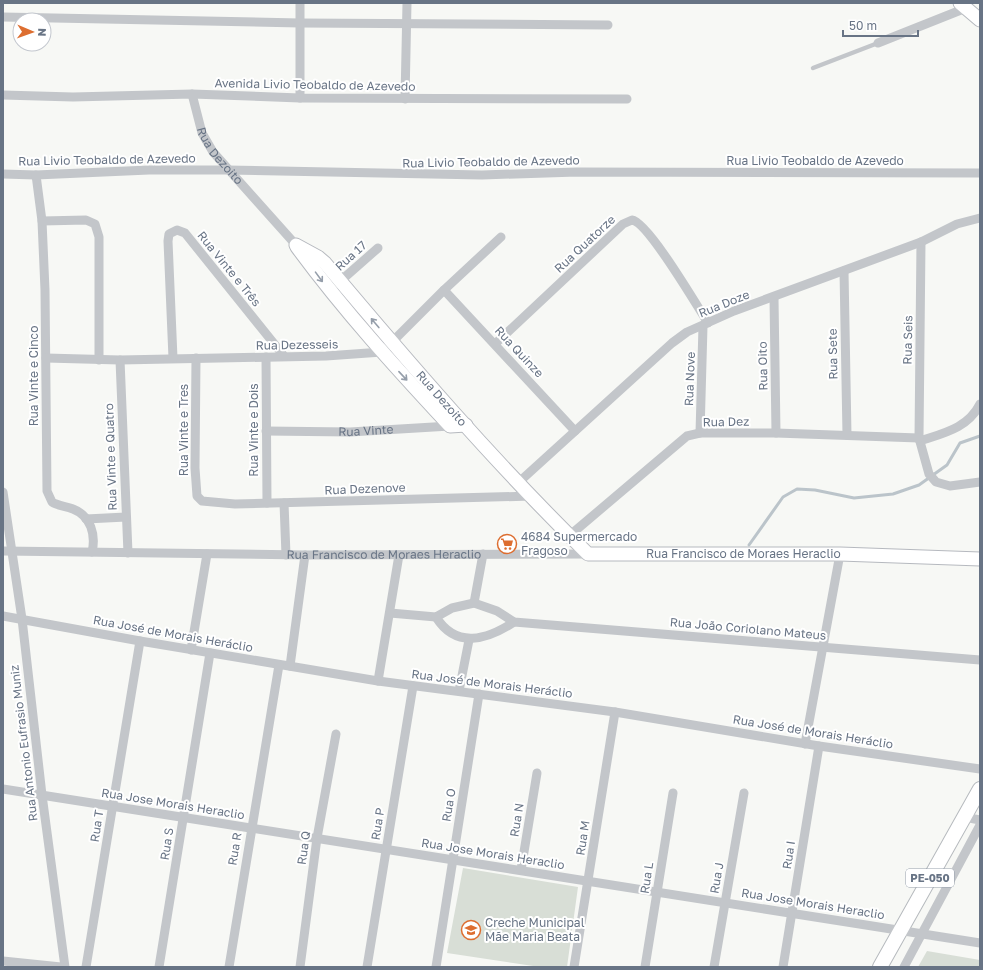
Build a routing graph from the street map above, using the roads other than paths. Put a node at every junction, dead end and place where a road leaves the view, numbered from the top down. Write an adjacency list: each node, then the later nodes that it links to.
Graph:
1 (300, 3): 6 (street)
2 (407, 3): 7 (street)
3 (963, 5): 5 (street); 9 (street)
4 (3, 17): 6 (street)
5 (980, 20)
6 (300, 23): 7 (street); 13 (street)
7 (407, 24): 8 (street); 14 (street)
8 (608, 25)
9 (878, 42): 10 (lane)
10 (813, 68)
11 (192, 94): 12 (street, Avenida Livio Teobaldo de Azevedo); 13 (street, Avenida Livio Teobaldo de Azevedo); 16 (street, Rua Dezoito)
12 (3, 95)
13 (300, 98): 14 (street, Avenida Livio Teobaldo de Azevedo)
14 (405, 99): 15 (street, Avenida Livio Teobaldo de Azevedo)
15 (627, 99)
16 (227, 170): 17 (street, Rua Livio Teobaldo de Azevedo); 19 (street, Rua Livio Teobaldo de Azevedo); 24 (street, Rua Dezoito)
17 (980, 173)
18 (3, 174): 19 (street, Rua Livio Teobaldo de Azevedo)
19 (36, 175): 21 (street, Rua Vinte e Cinco)
20 (980, 218): 23 (street, Rua Doze)
21 (42, 220): 37 (street, Rua Vinte e Cinco); 40 (street)
22 (501, 237): 28 (street)
23 (921, 242): 26 (street, Rua Doze); 50 (street, Rua Seis)
24 (296, 245): 27 (street, Rua Dezoito); 29 (street, Rua Dezoito, one-way to 29)
25 (378, 248): 27 (street, Rua 17)
26 (844, 271): 30 (street, Rua Doze); 49 (street, Rua Sete)
27 (340, 281): 29 (street, Rua 17); 32 (street, Rua Dezoito, one-way to 27)
28 (444, 290): 32 (street); 33 (street, Rua Quinze)
29 (329, 291): 34 (street, Rua Dezoito)
30 (774, 298): 31 (street, Rua Doze); 48 (street, Rua Oito)
31 (705, 325): 33 (street, Rua Quatorze); 46 (street, Rua Doze); 47 (street, Rua Nove)
32 (392, 342): 34 (street); 43 (street, Rua Dezoito)
33 (495, 344): 46 (street, Rua Quinze)
34 (382, 352): 35 (street, Rua Dezesseis); 44 (street, Rua Dezoito, one-way to 44)
35 (284, 356): 36 (street, Rua Dezesseis); 38 (street, Rua Vinte e Três)
36 (266, 357): 39 (street, Rua Dezesseis); 45 (street, Rua Vinte e Dois)
37 (46, 358): 40 (street, Rua Dezesseis); 59 (street, Rua Vinte e Cinco)
38 (173, 358): 39 (street, Rua Dezesseis); 41 (street, Rua Dezesseis)
39 (196, 358): 55 (street, Rua Vinte e Tres)
40 (99, 360): 41 (street, Rua Dezesseis)
41 (120, 360): 58 (street, Rua Vinte e Quatro)
42 (980, 404): 50 (street)
43 (466, 425): 44 (street, Rua Vinte); 51 (street, Rua Dezoito)
44 (450, 426): 45 (street, Rua Vinte)
45 (266, 431): 56 (street, Rua Vinte e Dois)
46 (575, 431): 51 (street, Rua Doze)
47 (700, 433): 48 (street, Rua Dez); 60 (street, Rua Dez)
48 (776, 433): 49 (street, Rua Dez)
49 (847, 435): 50 (street, Rua Dez)
50 (919, 440): 52 (street, Rua Seis)
51 (519, 482): 54 (street, Rua Dezoito)
52 (980, 482)
53 (3, 492): 61 (street, Rua Antonio Eufrasio Muniz)
54 (532, 496): 57 (street, Rua Dezenove); 60 (street, Rua Dezoito)
55 (200, 500): 56 (street, Rua Dezenove)
56 (267, 503): 57 (street, Rua Dezenove)
57 (284, 503): 68 (street)
58 (126, 517): 59 (street); 63 (street, Rua Vinte e Quatro)
59 (86, 519): 62 (street)
60 (569, 536): 66 (street, Rua Dezoito)
61 (8, 551): 62 (street, Rua Francisco de Moraes Heraclio); 76 (street, Rua Antonio Eufrasio Muniz)
62 (92, 552): 63 (street, Rua Francisco de Moraes Heraclio)
63 (128, 553): 64 (street, Rua Francisco de Moraes Heraclio)
64 (207, 554): 68 (street, Rua Francisco de Moraes Heraclio); 81 (street)
65 (483, 554): 66 (street, Rua Francisco de Moraes Heraclio); 70 (street, Rua Francisco de Moraes Heraclio); 72 (street)
66 (588, 554): 67 (street, Rua Francisco de Moraes Heraclio)
67 (840, 554): 71 (street, Rua Francisco de Moraes Heraclio); 80 (street)
68 (286, 555): 69 (street, Rua Francisco de Moraes Heraclio)
69 (305, 555): 70 (street, Rua Francisco de Moraes Heraclio); 85 (street)
70 (399, 555): 73 (street)
71 (980, 559)
72 (474, 603): 75 (street); 77 (street, Rua João Coriolano Mateus)
73 (390, 613): 75 (street); 86 (street)
74 (3, 616): 76 (street, Rua José de Morais Heráclio)
75 (436, 617): 78 (street)
76 (22, 619): 79 (street, Rua José de Morais Heráclio); 100 (street, Rua Antonio Eufrasio Muniz)
77 (514, 622): 78 (street); 80 (street, Rua João Coriolano Mateus)
78 (468, 640): 88 (street)
79 (140, 641): 81 (street, Rua José de Morais Heráclio); 101 (street, Rua T)
80 (823, 647): 83 (street, Rua João Coriolano Mateus); 92 (street)
81 (191, 650): 82 (street, Rua José de Morais Heráclio)
82 (210, 653): 84 (street, Rua José de Morais Heráclio); 102 (street, Rua S)
83 (980, 660)
84 (279, 665): 85 (street, Rua José de Morais Heráclio); 106 (street, Rua R)
85 (290, 666): 86 (street, Rua José de Morais Heráclio)
86 (378, 681): 87 (street, Rua José de Morais Heráclio)
87 (412, 686): 88 (street, Rua José de Morais Heráclio); 108 (street, Rua P)
88 (459, 691): 89 (street, Rua José de Morais Heráclio)
89 (479, 694): 90 (street, Rua José de Morais Heráclio); 109 (street, Rua O)
90 (615, 712): 92 (street, Rua José de Morais Heráclio); 111 (street, Rua M)
91 (336, 734): 107 (street, Rua Q)
92 (806, 744): 93 (street, Rua José de Morais Heráclio)
93 (819, 746): 94 (street, Rua José de Morais Heráclio); 114 (street, Rua I)
94 (980, 769)
95 (537, 773): 110 (street, Rua N)
96 (3, 789): 100 (street, Rua Jose Morais Heraclio)
97 (980, 789): 103 (main road, PE-050)
98 (673, 793): 112 (street, Rua L)
99 (744, 793): 113 (street, Rua J)
100 (42, 795): 101 (street, Rua Jose Morais Heraclio); 121 (street, Rua Antonio Eufrasio Muniz)
101 (112, 806): 102 (street, Rua Jose Morais Heraclio); 122 (street, Rua T)
102 (183, 817): 106 (street, Rua Jose Morais Heraclio); 123 (street, Rua S)
103 (964, 817): 104 (street); 115 (main road, PE-050)
104 (980, 820)
105 (980, 825): 116 (street)
106 (251, 828): 107 (street, Rua Jose Morais Heraclio); 124 (street, Rua R)
107 (317, 838): 108 (street, Rua Jose Morais Heraclio); 125 (street, Rua Q)
108 (386, 849): 109 (street, Rua Jose Morais Heraclio); 126 (street, Rua P)
109 (453, 860): 110 (street, Rua Jose Morais Heraclio); 127 (street, Rua O)
110 (520, 870): 111 (street, Rua Jose Morais Heraclio)
111 (588, 881): 112 (street, Rua Jose Morais Heraclio); 128 (street, Rua M)
112 (657, 892): 113 (street, Rua Jose Morais Heraclio); 129 (street, Rua L)
113 (724, 902): 114 (street, Rua Jose Morais Heraclio); 130 (street, Rua J)
114 (792, 913): 115 (street, Rua Jose Morais Heraclio); 131 (street, Rua I)
115 (902, 930): 116 (street, Rua Jose Morais Heraclio); 132 (main road, PE-050)
116 (922, 934): 117 (street, Rua Jose Morais Heraclio); 133 (street)
117 (980, 943)
118 (3, 961): 119 (street)
119 (13, 965): 120 (street)
120 (60, 967)
121 (65, 967)
122 (86, 967)
123 (159, 967)
124 (229, 967)
125 (300, 967)
126 (368, 967)
127 (436, 967)
128 (574, 967)
129 (645, 967)
130 (714, 967)
131 (783, 967)
132 (880, 967)
133 (904, 967)

